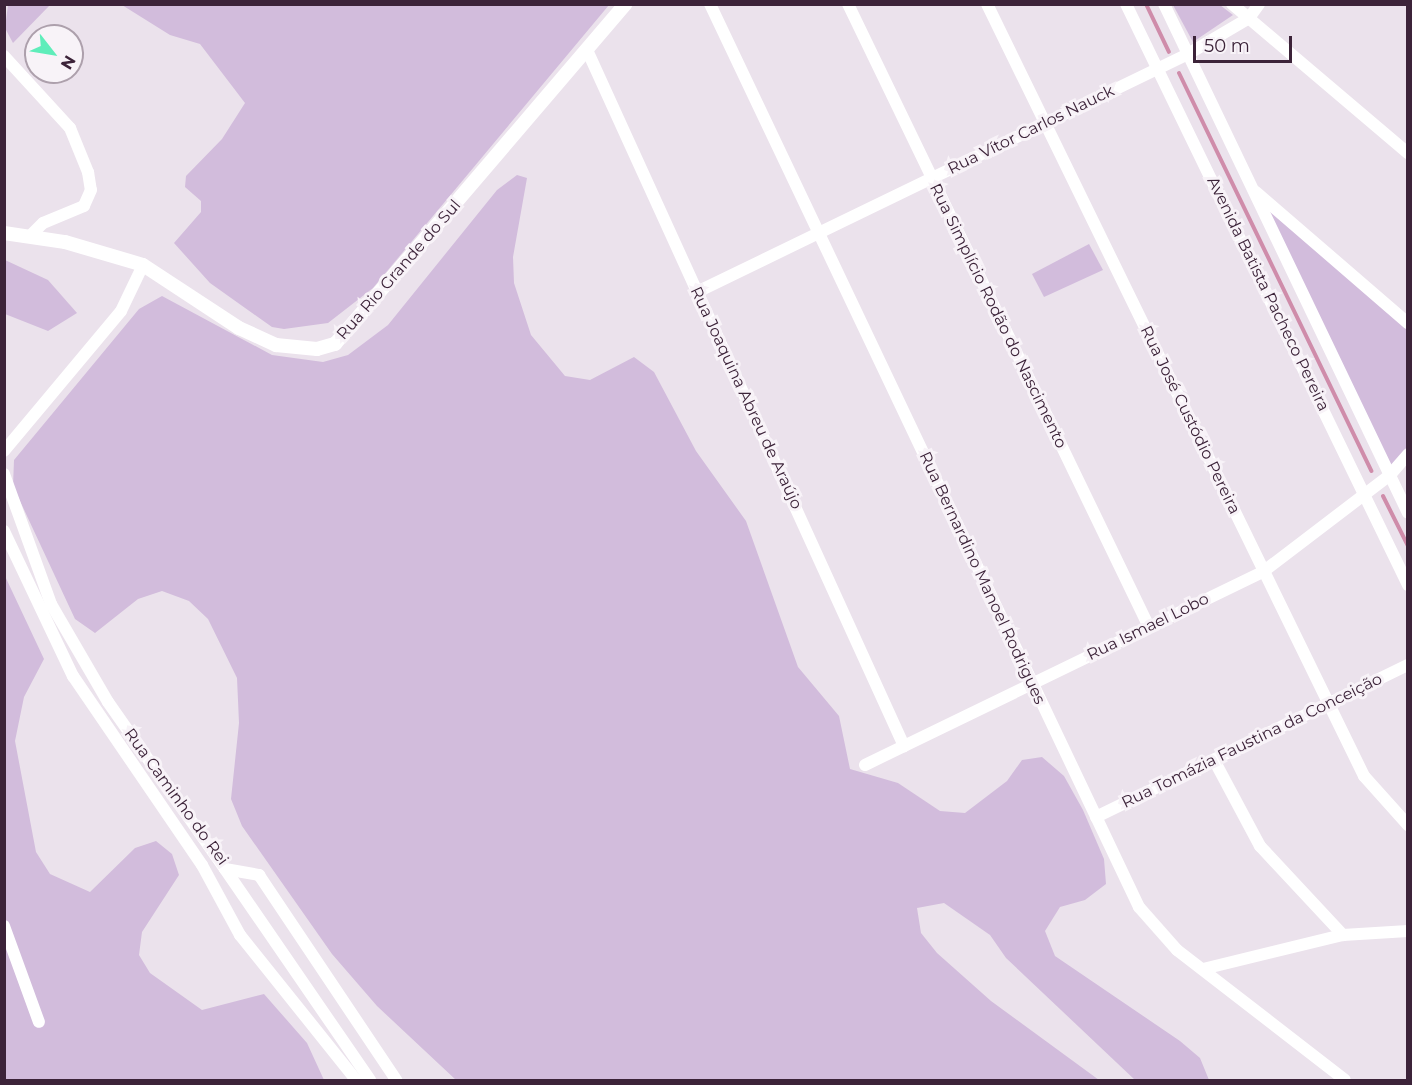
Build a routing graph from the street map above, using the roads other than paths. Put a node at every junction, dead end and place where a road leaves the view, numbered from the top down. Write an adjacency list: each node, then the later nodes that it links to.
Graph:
1 (625, 4): 10 (street, Rua Rio Grande do Sul)
2 (710, 4): 19 (street, Rua Bernardino Manoel Rodrigues)
3 (848, 4): 16 (street, Rua Simplício Rodão do Nascimento)
4 (987, 4): 14 (street, Rua José Custódio Pereira)
5 (1126, 4): 13 (street, Avenida Batista Pacheco Pereira)
6 (1164, 4): 11 (street, Avenida Batista Pacheco Pereira)
7 (1232, 4): 9 (street)
8 (1259, 4): 9 (street, Rua Vítor Carlos Nauck)
9 (1249, 18): 11 (street, Rua Vítor Carlos Nauck); 15 (street)
10 (587, 50): 21 (street, Rua Rio Grande do Sul); 22 (street, Rua Joaquina Abreu de Araújo)
11 (1188, 54): 13 (street, Rua Vítor Carlos Nauck); 17 (street, Avenida Batista Pacheco Pereira)
12 (4, 56): 20 (street)
13 (1157, 69): 14 (street, Rua Vítor Carlos Nauck); 28 (street, Avenida Batista Pacheco Pereira)
14 (1045, 122): 16 (street, Rua Vítor Carlos Nauck); 31 (street, Rua José Custódio Pereira)
15 (1407, 153)
16 (932, 178): 19 (street, Rua Vítor Carlos Nauck); 33 (street, Rua Simplício Rodão do Nascimento)
17 (1252, 189): 23 (street); 27 (street, Avenida Batista Pacheco Pereira)
18 (4, 233): 20 (street, Rua Rio Grande do Sul)
19 (819, 234): 22 (street, Rua Vítor Carlos Nauck); 35 (street, Rua Bernardino Manoel Rodrigues)
20 (30, 236): 21 (street, Rua Rio Grande do Sul)
21 (143, 265): 24 (street)
22 (697, 292): 37 (street, Rua Joaquina Abreu de Araújo)
23 (1407, 323)
24 (4, 451)
25 (1407, 454): 27 (street, Rua Ismael Lobo)
26 (4, 474): 42 (street, Rua Caminho do Rei)
27 (1390, 475): 28 (street, Rua Ismael Lobo); 29 (street, Avenida Batista Pacheco Pereira)
28 (1366, 494): 31 (street, Rua Ismael Lobo); 32 (street, Avenida Batista Pacheco Pereira)
29 (1407, 513)
30 (4, 531): 48 (street)
31 (1264, 571): 33 (street, Rua Ismael Lobo); 36 (street, Rua José Custódio Pereira)
32 (1407, 585)
33 (1149, 627): 35 (street, Rua Ismael Lobo)
34 (1407, 665): 36 (street, Rua Tomázia Faustina da Conceição)
35 (1033, 684): 37 (street, Rua Ismael Lobo); 40 (street, Rua Bernardino Manoel Rodrigues)
36 (1329, 704): 38 (street, Rua Tomázia Faustina da Conceição); 41 (street, Rua José Custódio Pereira)
37 (904, 746): 39 (street, Rua Ismael Lobo)
38 (1214, 760): 40 (street, Rua Tomázia Faustina da Conceição); 45 (street)
39 (865, 765)
40 (1096, 817): 46 (street, Rua Bernardino Manoel Rodrigues)
41 (1407, 825)
42 (225, 869): 49 (street); 50 (street, Rua Caminho do Rei)
43 (4, 926): 47 (street)
44 (1407, 931): 45 (street)
45 (1343, 935): 46 (street)
46 (1203, 969): 51 (street, Rua Bernardino Manoel Rodrigues)
47 (39, 1022)
48 (356, 1080)
49 (370, 1080)
50 (396, 1080)
51 (1345, 1080)

